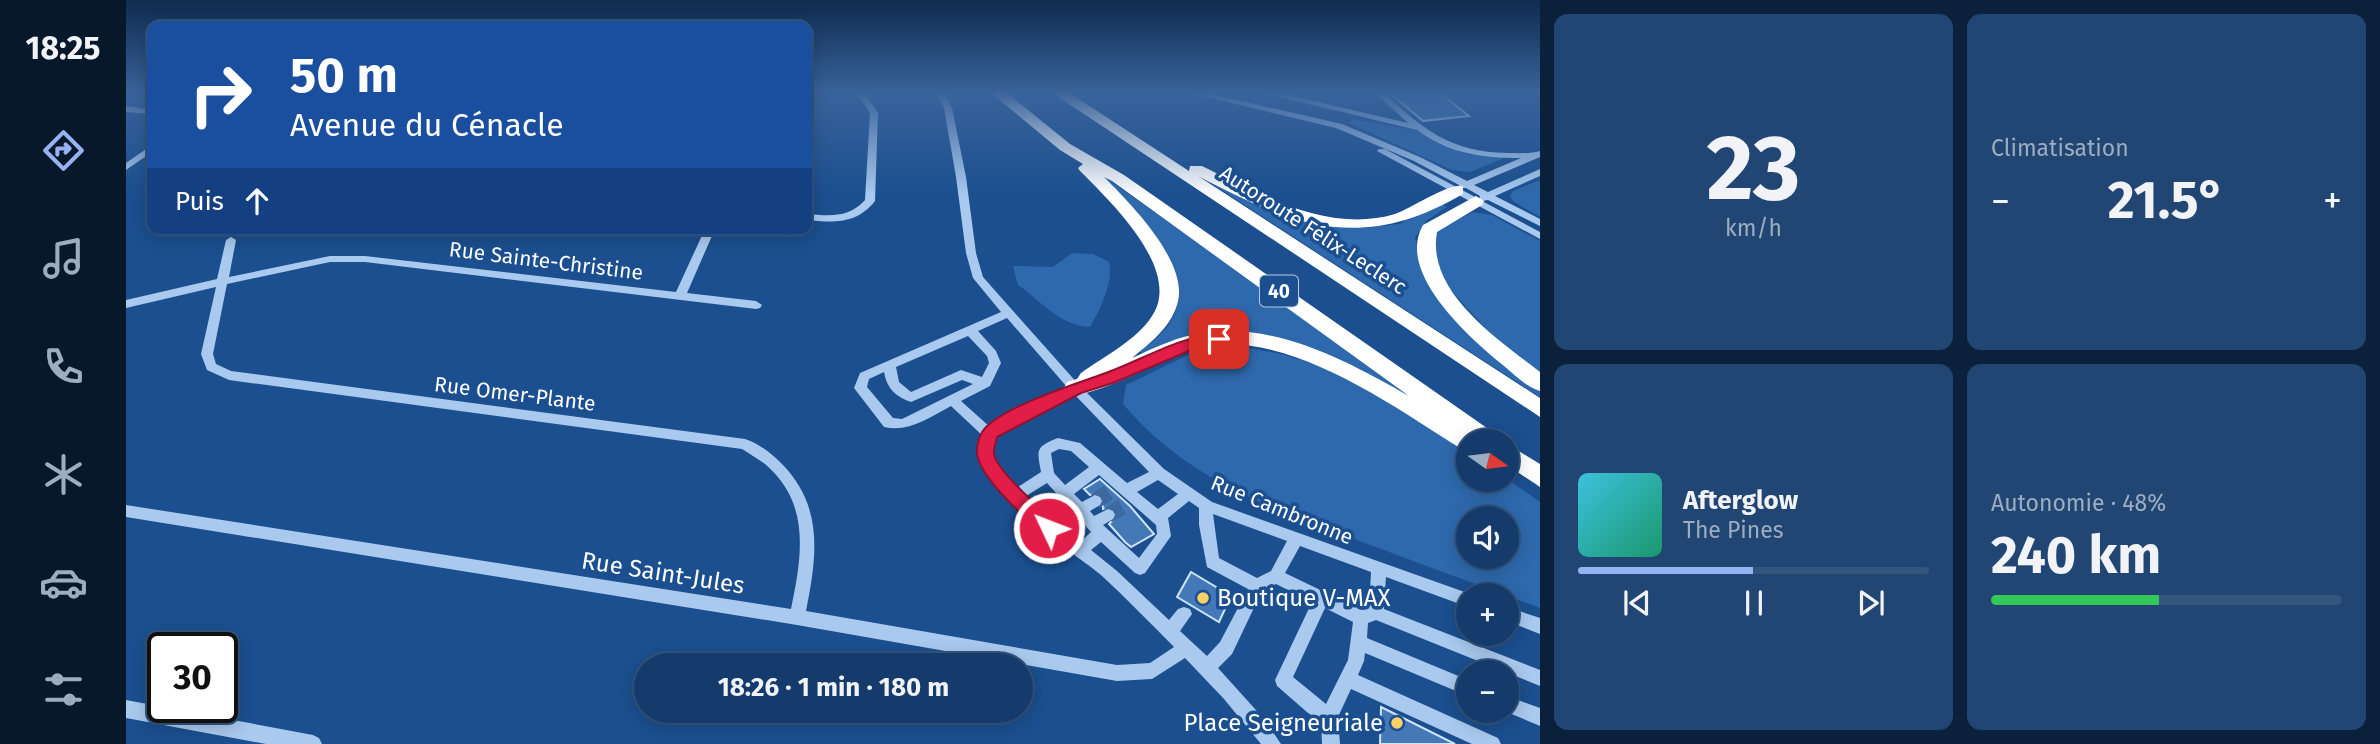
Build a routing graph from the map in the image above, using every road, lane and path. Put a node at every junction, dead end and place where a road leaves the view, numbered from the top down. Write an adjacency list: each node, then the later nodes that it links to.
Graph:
1 (873, 127): 18 (street)
2 (952, 127): 27 (street, Rue Cambronne)
3 (1040, 127): 11 (highway, 40)
4 (1111, 127): 10 (highway, Autoroute Félix-Leclerc / 40)
5 (1313, 127): 16 (street)
6 (1341, 127): 16 (street)
7 (1413, 127): 9 (street)
8 (1421, 127): 9 (street)
9 (1423, 129): 13 (street)
10 (1128, 138): 16 (highway); 34 (highway, Autoroute Félix-Leclerc / 40)
11 (1065, 147): 32 (highway); 35 (highway, 40)
12 (147, 152): 14 (street)
13 (1535, 155): 16 (street)
14 (126, 167)
15 (1540, 172): 17 (street)
16 (1461, 187): 17 (street)
17 (1482, 198): 19 (street); 21 (street); 31 (highway)
18 (812, 217)
19 (1540, 223)
20 (707, 235): 24 (street)
21 (1540, 236)
22 (231, 240): 23 (street, Rue Omer-Plante)
23 (225, 281): 24 (street, Rue Sainte-Christine); 25 (street, Rue Sainte-Christine); 65 (street, Rue Omer-Plante)
24 (680, 296): 26 (street, Rue Sainte-Christine)
25 (126, 304)
26 (756, 305)
27 (1007, 314): 28 (street); 32 (street, Rue Cambronne)
28 (970, 330): 29 (street); 30 (street)
29 (890, 364): 30 (street); 33 (street)
30 (986, 383): 33 (street)
31 (1540, 383)
32 (1075, 388): 36 (street); 37 (highway); 41 (street, Rue Cambronne)
33 (952, 400): 36 (street)
34 (1540, 409)
35 (1472, 429)
36 (989, 434): 48 (street)
37 (1456, 435)
38 (1519, 462): 43 (highway)
39 (1098, 468): 42 (street); 45 (street); 47 (street)
40 (1519, 472): 44 (highway)
41 (1159, 473): 46 (street, Rue Cambronne); 47 (street)
42 (1048, 475): 45 (street); 48 (street)
43 (1540, 477)
44 (1540, 485)
45 (1066, 492): 51 (street)
46 (1189, 493): 50 (street, Rue Cambronne); 54 (street)
47 (1125, 494): 54 (street)
48 (1015, 496): 57 (street)
49 (1095, 501): 51 (street)
50 (1207, 506): 56 (street, Rue Cambronne); 60 (street)
51 (1081, 510): 55 (street)
52 (126, 511): 65 (street, Rue Saint-Jules)
53 (1108, 514): 55 (street)
54 (1158, 518): 55 (street)
55 (1097, 529): 57 (street)
56 (1295, 540): 58 (street, Rue Cambronne); 59 (street)
57 (1080, 551): 68 (street)
58 (1379, 570): 61 (street, Rue Cambronne); 64 (street)
59 (1276, 576): 60 (street); 62 (street)
60 (1257, 586): 71 (street)
61 (1456, 596)
62 (1321, 599): 64 (street); 77 (street)
63 (1184, 614): 68 (street)
64 (1369, 615): 69 (street); 72 (street)
65 (797, 617): 70 (street, Rue Saint-Jules)
66 (1519, 618): 67 (street)
67 (1540, 625)
68 (1170, 631): 70 (street)
69 (1358, 642): 73 (street); 74 (street)
70 (1186, 648): 71 (street)
71 (1208, 668): 80 (street)
72 (1540, 678)
73 (1347, 679): 77 (street); 82 (street)
74 (1456, 683)
75 (126, 709): 79 (street)
76 (1519, 709): 78 (street)
77 (1329, 716): 81 (street)
78 (1540, 717)
79 (313, 744)
80 (1272, 744)
81 (1331, 744)
82 (1492, 744)

